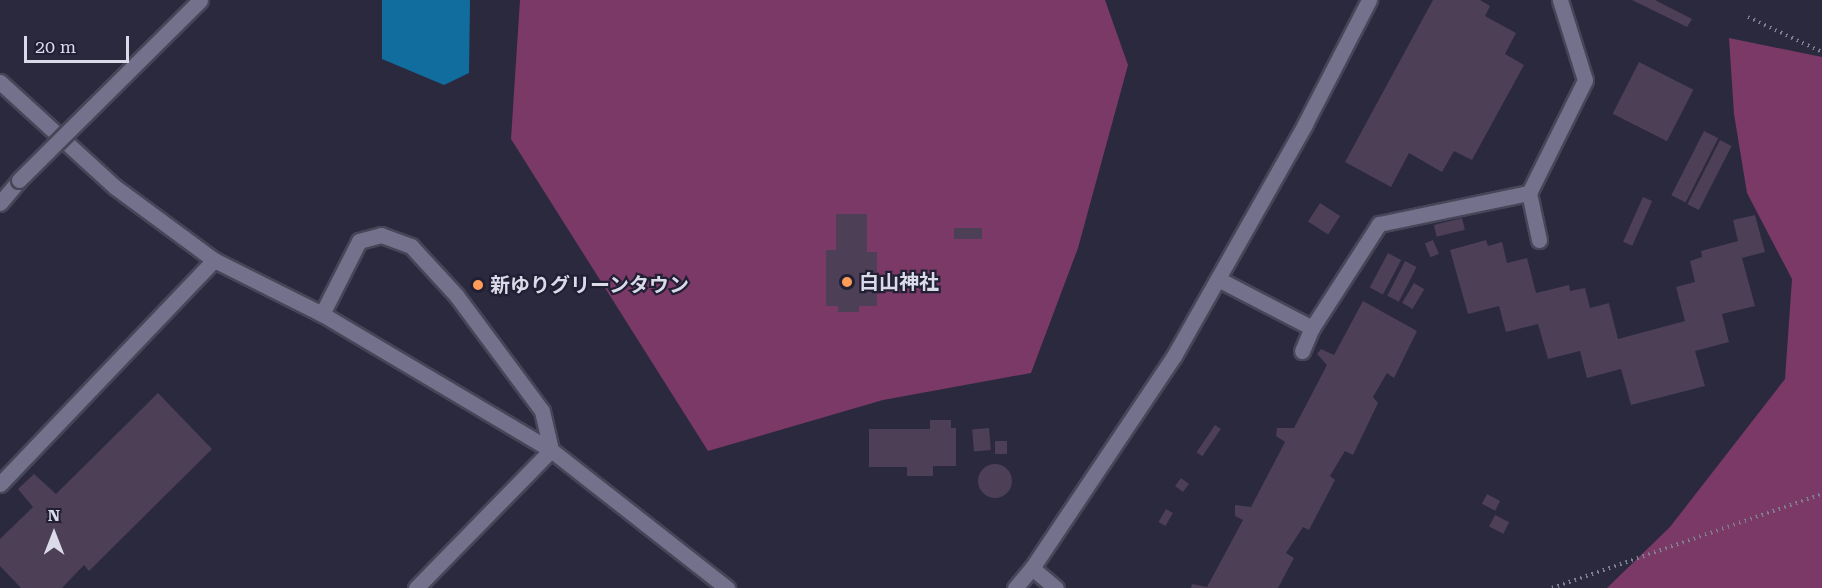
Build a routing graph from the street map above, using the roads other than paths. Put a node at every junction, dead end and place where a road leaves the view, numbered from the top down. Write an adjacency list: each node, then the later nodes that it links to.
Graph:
1 (200, 0): 6 (street, bridge)
2 (1370, 0): 9 (street)
3 (1560, 0): 5 (street)
4 (0, 82): 8 (street)
5 (1529, 193): 7 (street); 11 (street)
6 (0, 203)
7 (1539, 240)
8 (214, 260): 10 (street); 14 (street)
9 (1218, 279): 11 (street); 15 (street)
10 (322, 314): 13 (street); 13 (street)
11 (1312, 328): 12 (street)
12 (1302, 351)
13 (550, 450): 16 (street); 17 (street)
14 (0, 483)
15 (1032, 568): 18 (street); 19 (street)
16 (416, 588)
17 (727, 588)
18 (1015, 588)
19 (1056, 588)

